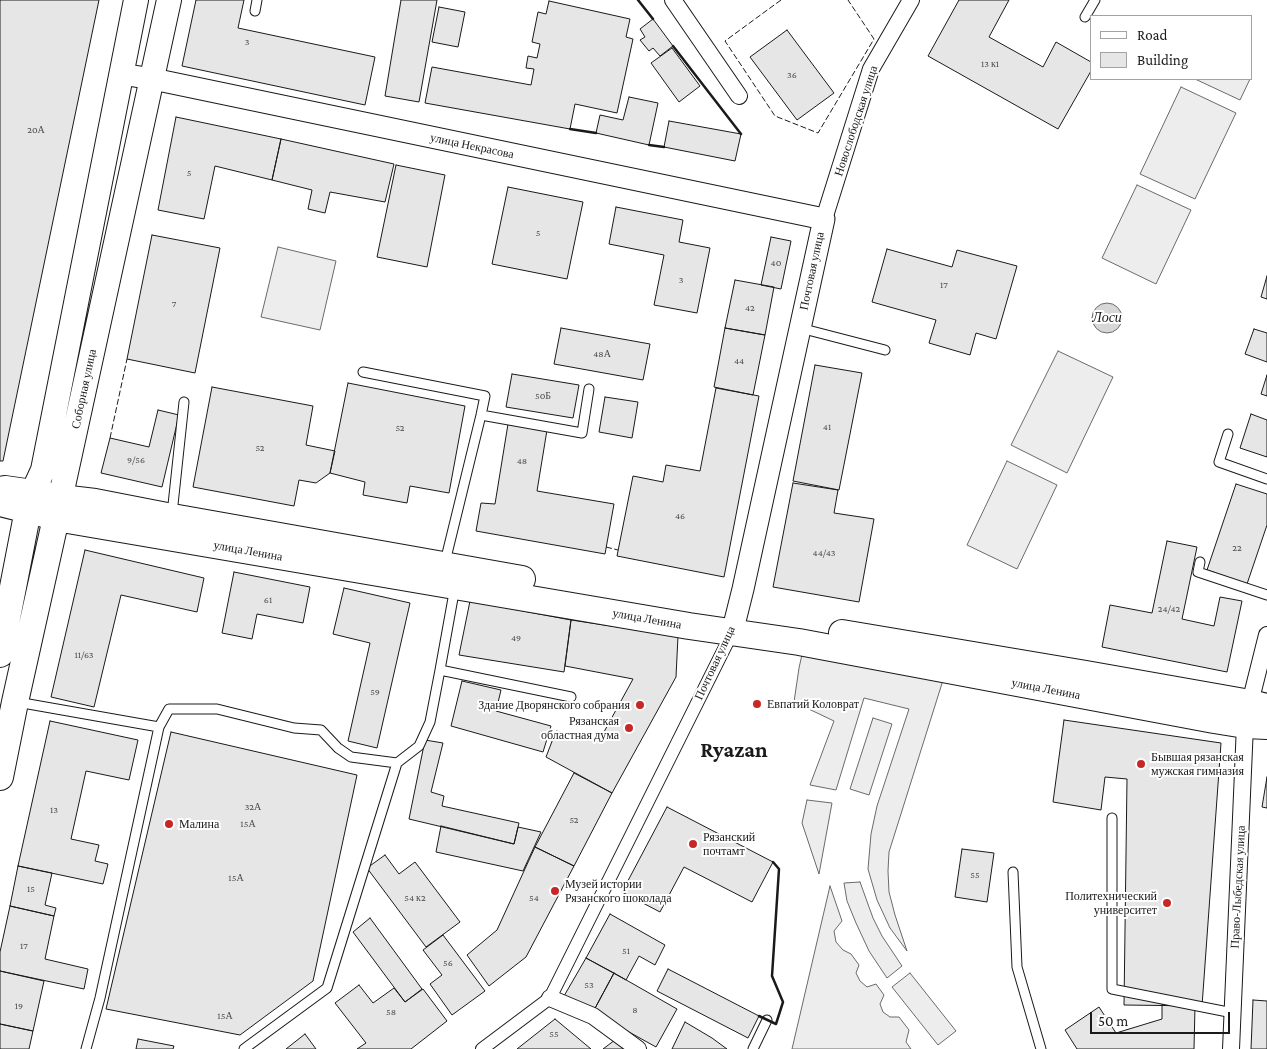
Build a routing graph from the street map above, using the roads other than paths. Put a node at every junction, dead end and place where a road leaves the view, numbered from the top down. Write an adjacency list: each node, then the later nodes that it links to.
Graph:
1 (136, 0): 9 (main road, Соборная улица)
2 (169, 0): 10 (main road, Соборная улица)
3 (257, 0): 7 (lane)
4 (673, 0): 11 (street)
5 (911, 0): 12 (street, Новослободская улица)
6 (1095, 0): 8 (lane)
7 (255, 11)
8 (1085, 17)
9 (121, 74): 10 (street, улица Некрасова); 22 (main road, Соборная улица)
10 (153, 79): 12 (street, улица Некрасова); 24 (main road, Соборная улица)
11 (739, 96)
12 (824, 219): 13 (street, Почтовая улица)
13 (800, 328): 14 (lane); 29 (street, Почтовая улица)
14 (885, 350)
15 (363, 372): 18 (lane)
16 (589, 390): 18 (lane)
17 (184, 402): 25 (lane)
18 (481, 415): 27 (lane)
19 (1228, 434): 20 (lane)
20 (1267, 479)
21 (0, 489): 22 (main road)
22 (30, 501): 23 (main road); 24 (main road, улица Ленина); 31 (main road, Соборная улица)
23 (0, 504)
24 (58, 508): 25 (main road, улица Ленина); 27 (main road, улица Ленина); 34 (main road, Соборная улица)
25 (172, 517): 27 (main road, улица Ленина)
26 (1200, 562): 28 (lane)
27 (450, 575): 29 (main road, улица Ленина); 32 (lane)
28 (1267, 595)
29 (734, 624): 35 (main road, улица Ленина); 41 (street, Почтовая улица)
30 (1267, 635): 35 (street, Право-Лыбедская улица)
31 (0, 654)
32 (440, 670): 33 (lane); 37 (lane)
33 (572, 698)
34 (15, 702): 36 (lane); 38 (main road, Соборная улица)
35 (1257, 715): 42 (street, Право-Лыбедская улица)
36 (159, 727): 37 (lane); 44 (lane)
37 (397, 763): 45 (lane)
38 (0, 777)
39 (1112, 818): 42 (lane)
40 (1013, 872): 49 (lane)
41 (550, 998): 46 (street, Почтовая улица); 47 (street)
42 (1232, 1014): 50 (street, Право-Лыбедская улица)
43 (767, 1020): 48 (lane)
44 (86, 1049)
45 (244, 1049)
46 (482, 1049)
47 (638, 1049)
48 (753, 1049)
49 (1041, 1049)
50 (1231, 1049)

